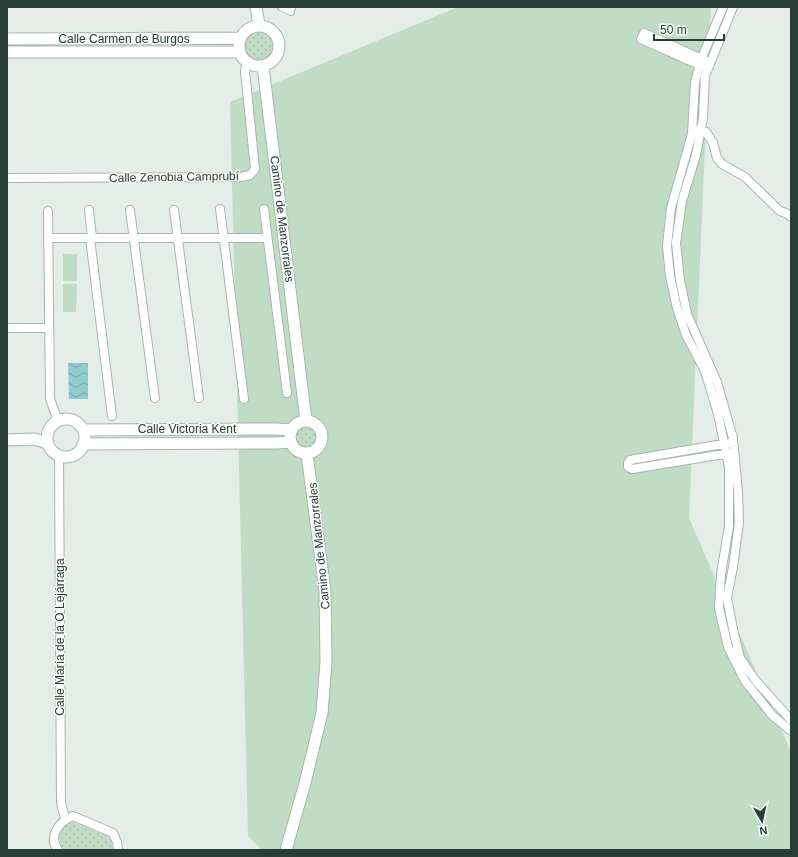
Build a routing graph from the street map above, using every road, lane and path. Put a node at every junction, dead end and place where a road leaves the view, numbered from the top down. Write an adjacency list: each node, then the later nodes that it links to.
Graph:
1 (256, 7): 6 (street)
2 (281, 7): 3 (street)
3 (292, 7)
4 (723, 7): 12 (street)
5 (733, 7): 14 (street)
6 (259, 25): 8 (street); 13 (street)
7 (7, 38): 8 (street, Calle Carmen de Burgos)
8 (240, 38): 10 (street)
9 (7, 52): 10 (street, Calle Carmen de Burgos)
10 (240, 52): 11 (street)
11 (247, 62): 13 (street); 17 (street, Calle Zenobia Camprubí)
12 (701, 62): 12 (street); 14 (street); 15 (street)
13 (263, 66): 39 (street, Camino de Manzorrales)
14 (710, 66): 16 (street)
15 (692, 129): 16 (street); 49 (street)
16 (700, 131): 24 (street); 47 (street)
17 (7, 178)
18 (220, 209): 29 (street)
19 (264, 209): 30 (street)
20 (89, 210): 26 (street)
21 (130, 210): 27 (street)
22 (174, 210): 28 (street)
23 (48, 211): 25 (street)
24 (791, 217)
25 (48, 238): 26 (street); 32 (street)
26 (91, 238): 27 (street); 37 (street)
27 (134, 238): 28 (street); 34 (street)
28 (178, 238): 29 (street); 35 (street)
29 (223, 238): 30 (street); 36 (street)
30 (267, 238): 33 (street)
31 (7, 328): 32 (street)
32 (49, 328): 38 (street)
33 (287, 393)
34 (155, 398)
35 (199, 398)
36 (244, 399)
37 (112, 416)
38 (58, 421): 40 (street); 42 (street)
39 (306, 421): 41 (street); 51 (street)
40 (82, 430): 41 (street, Calle Victoria Kent); 48 (street)
41 (292, 430): 45 (street)
42 (48, 432): 43 (street); 46 (street)
43 (34, 439): 44 (street); 46 (street)
44 (7, 440)
45 (291, 442): 48 (street, Calle Victoria Kent); 51 (street)
46 (48, 443): 52 (street)
47 (734, 443): 49 (street); 50 (street)
48 (83, 444): 52 (street)
49 (724, 444): 50 (street); 50 (street)
50 (730, 453): 53 (street); 54 (street)
51 (307, 454): 58 (street, Camino de Manzorrales)
52 (59, 455): 55 (street, Calle María de la O Lejárraga)
53 (791, 720)
54 (791, 731)
55 (65, 819): 56 (street); 57 (street)
56 (54, 849)
57 (120, 849)
58 (286, 850)

